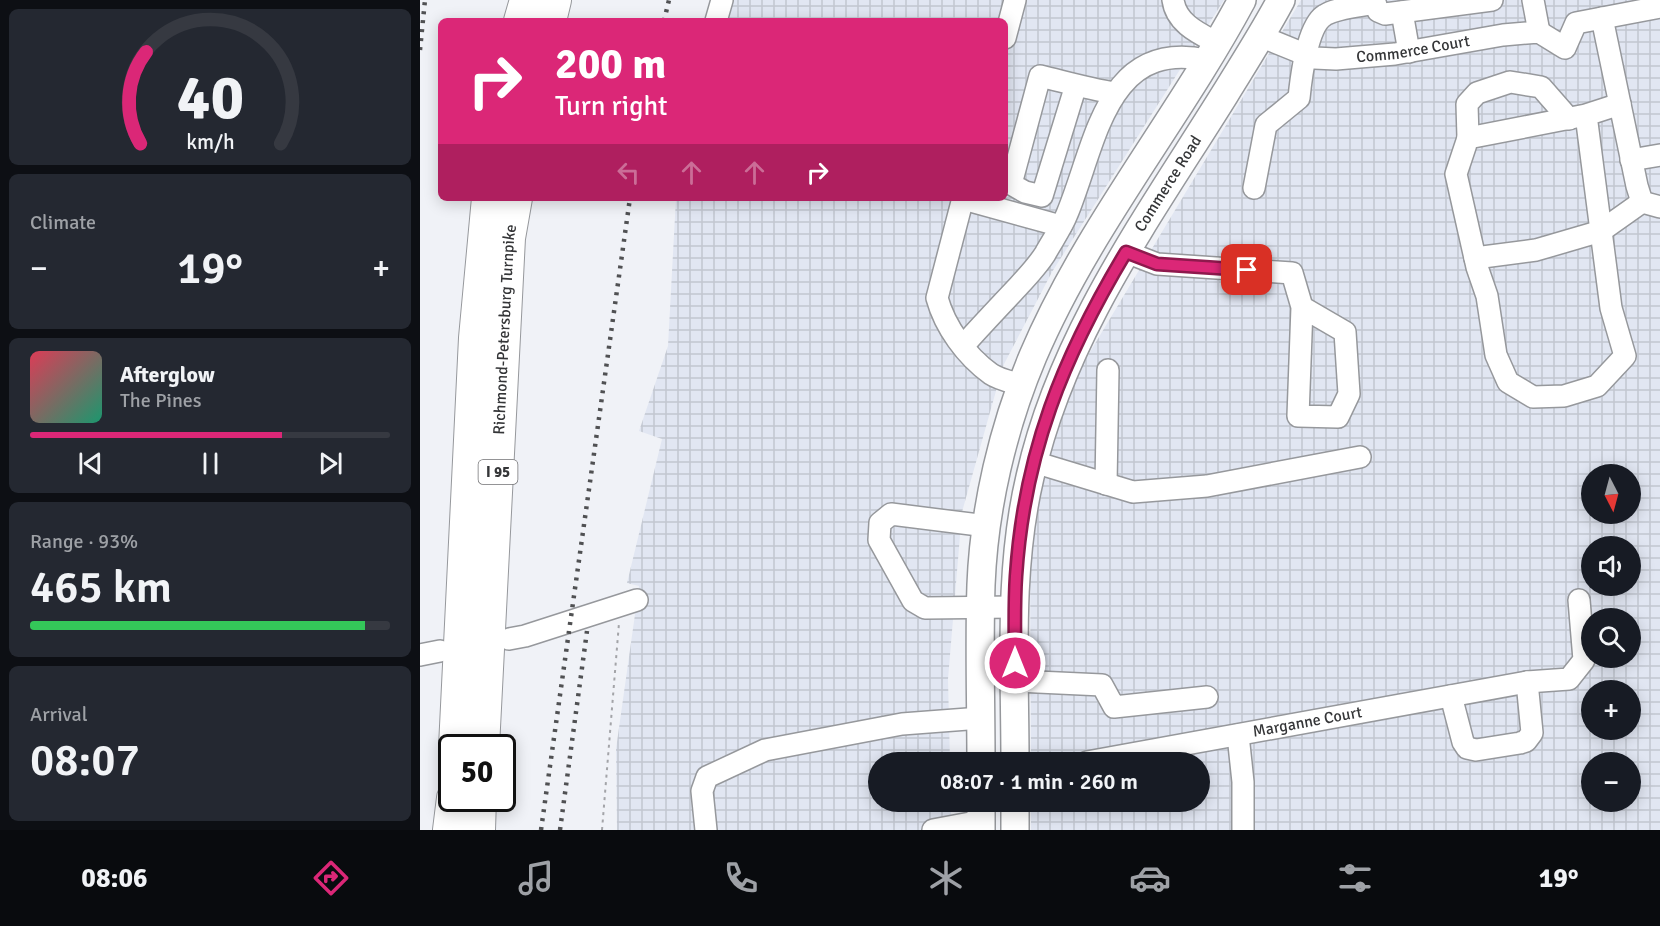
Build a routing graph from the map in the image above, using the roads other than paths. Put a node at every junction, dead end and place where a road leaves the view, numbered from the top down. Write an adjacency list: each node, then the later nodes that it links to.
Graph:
1 (525, 0): 13 (highway)
2 (555, 0): 14 (highway)
3 (722, 0): 15 (street)
4 (1015, 0): 17 (street)
5 (1173, 0): 20 (street)
6 (1242, 0): 20 (main road, Commerce Road)
7 (1281, 0): 19 (main road, Commerce Road)
8 (1492, 0): 12 (street)
9 (1533, 0): 18 (street)
10 (1375, 1): 12 (street); 22 (street)
11 (1648, 6): 16 (street)
12 (1402, 12): 21 (street)
13 (521, 18)
14 (551, 18)
15 (717, 18)
16 (1602, 18): 18 (street); 25 (street)
17 (1008, 27)
18 (1539, 32): 21 (street, Commerce Court)
19 (1260, 36): 22 (street, Commerce Court); 38 (main road, Commerce Road)
20 (1211, 52): 24 (street); 43 (main road, Commerce Road)
21 (1409, 52): 22 (street, Commerce Court)
22 (1304, 54): 30 (street)
23 (1076, 85): 23 (street); 24 (street)
24 (1114, 93): 36 (street)
25 (1620, 104): 26 (street); 29 (street)
26 (1577, 117): 27 (street); 27 (street); 37 (street)
27 (1468, 138): 39 (street)
28 (1660, 155): 29 (street)
29 (1631, 160): 35 (street)
30 (1254, 188)
31 (488, 201): 59 (highway, Richmond-Petersburg Turnpike / I 95)
32 (515, 201): 60 (highway, Richmond-Petersburg Turnpike / I 95)
33 (962, 201): 41 (street)
34 (970, 201): 36 (street)
35 (1651, 205): 37 (street)
36 (1061, 226): 41 (street)
37 (1601, 231): 39 (street); 39 (street)
38 (1126, 252): 40 (street); 44 (main road, Commerce Road)
39 (1475, 258)
40 (1302, 307): 40 (street)
41 (963, 346): 43 (street)
42 (1108, 370): 47 (street)
43 (1017, 380): 44 (street); 48 (main road, Commerce Road)
44 (1057, 387): 46 (main road, Commerce Road)
45 (1360, 457): 47 (street)
46 (1034, 462): 47 (street); 51 (main road, Commerce Road)
47 (1106, 484)
48 (987, 526): 52 (main road, Commerce Road); 52 (street)
49 (1579, 600): 55 (street, Marganne Court)
50 (629, 602): 53 (street)
51 (1014, 607): 52 (street); 54 (main road, Commerce Road)
52 (981, 608): 58 (main road, Commerce Road)
53 (509, 639)
54 (1015, 681): 56 (street); 63 (main road, Commerce Road)
55 (1527, 682): 57 (street, Marganne Court); 57 (street)
56 (1207, 696)
57 (1451, 696): 61 (street, Marganne Court)
58 (981, 718): 62 (main road, Commerce Road); 71 (street)
59 (457, 734)
60 (484, 734)
61 (1238, 735): 64 (street, Marganne Court); 74 (street)
62 (981, 752)
63 (1015, 752)
64 (1143, 752)
65 (451, 812): 69 (highway)
66 (480, 812): 70 (highway)
67 (1015, 812): 73 (main road)
68 (981, 817): 72 (street)
69 (449, 830)
70 (479, 830)
71 (706, 830)
72 (930, 830)
73 (1015, 830)
74 (1244, 830)

